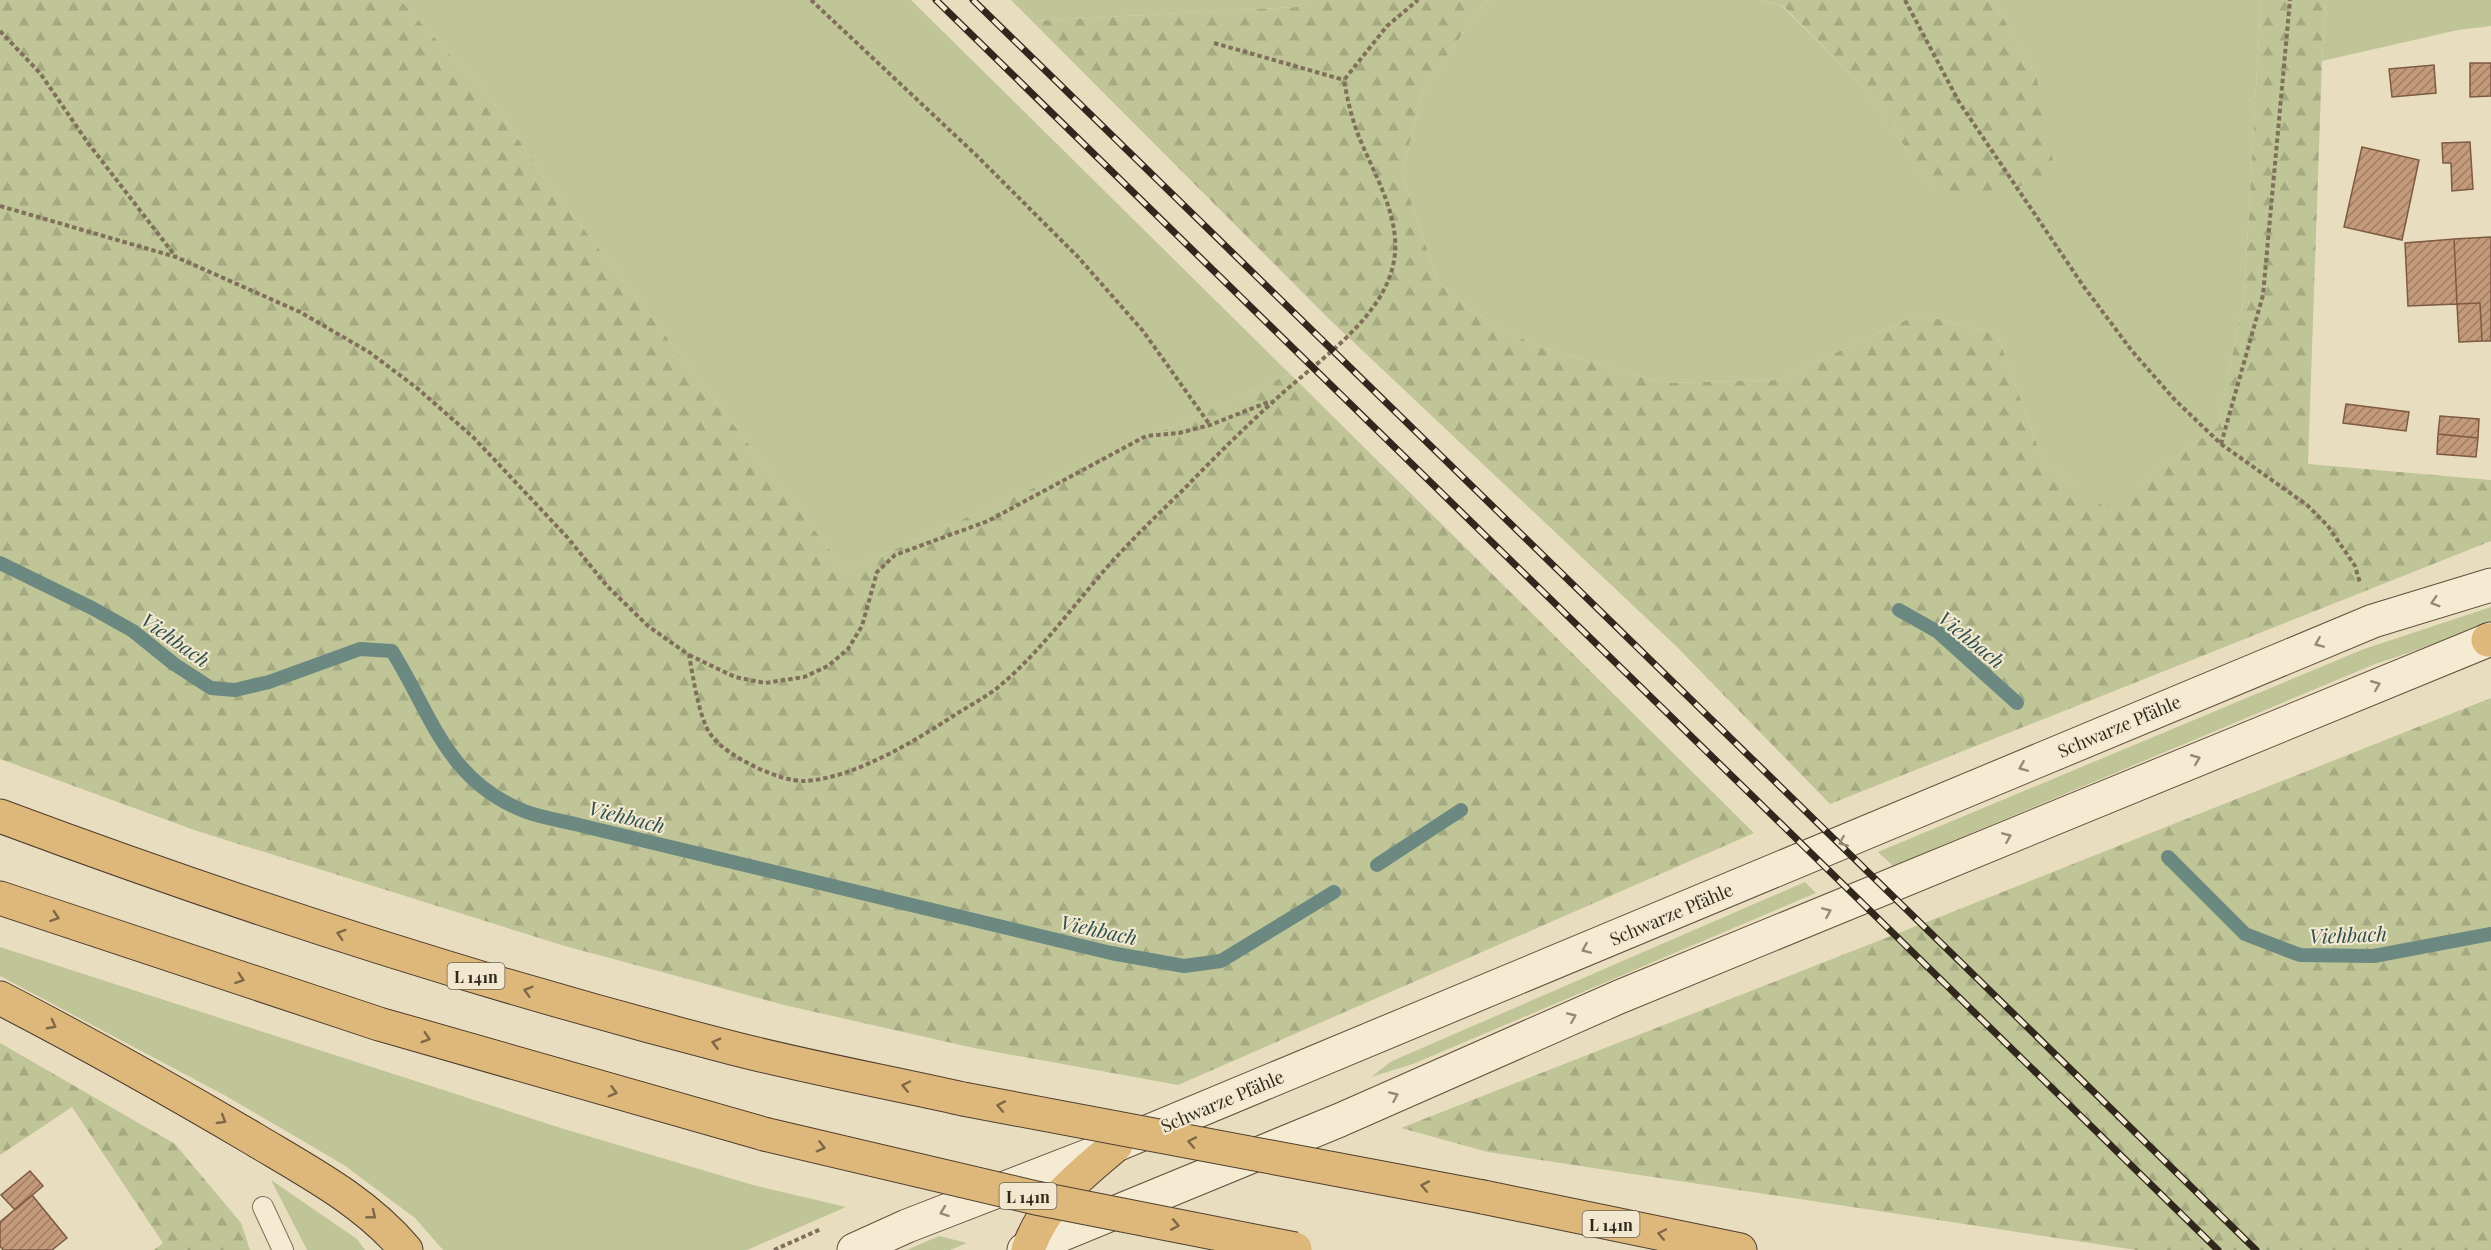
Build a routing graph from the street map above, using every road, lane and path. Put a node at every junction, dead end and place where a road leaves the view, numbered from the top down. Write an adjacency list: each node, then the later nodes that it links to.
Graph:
1 (811, 0): 11 (path)
2 (1418, 0): 7 (path)
3 (1905, 0): 12 (path)
4 (2290, 0): 12 (path)
5 (0, 31): 9 (path)
6 (1214, 43): 7 (path)
7 (1344, 80): 10 (path)
8 (0, 206): 9 (path)
9 (176, 257): 16 (path)
10 (1275, 400): 11 (path); 16 (path)
11 (1210, 425): 16 (path)
12 (2221, 444): 14 (path)
13 (2491, 585): 14 (main road, Schwarze Pfähle, one-way to 14)
14 (2373, 621): 20 (main road, Schwarze Pfähle, one-way to 20)
15 (2490, 639): 23 (main road, one-way to 15)
16 (688, 655)
17 (0, 816): 29 (highway, L 141n, one-way to 17, bridge)
18 (0, 897): 24 (highway, L 141n, one-way to 24, bridge)
19 (0, 998): 26 (highway, one-way to 26)
20 (1116, 1145): 23 (highway); 28 (main road, Schwarze Pfähle, one-way to 28)
21 (263, 1207): 25 (lane)
22 (824, 1227): 27 (path)
23 (1027, 1249)
24 (1298, 1249)
25 (283, 1250)
26 (406, 1250)
27 (774, 1250)
28 (854, 1250)
29 (1740, 1250)

